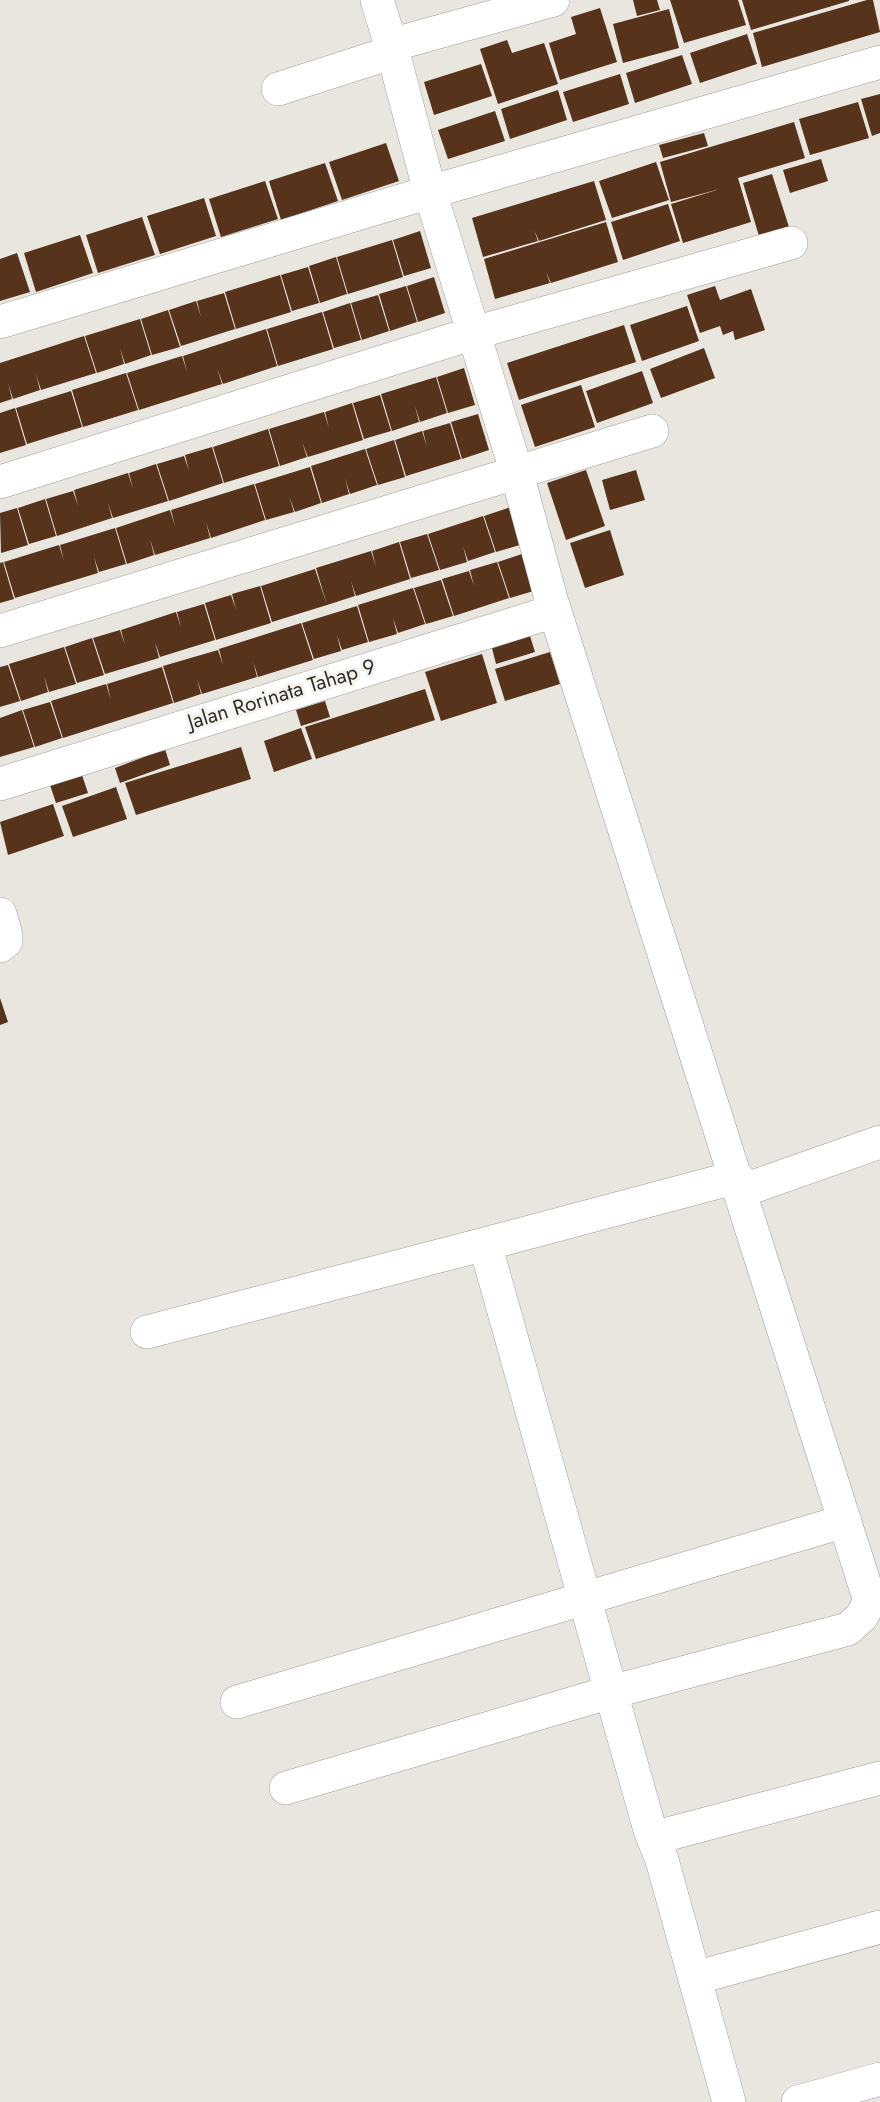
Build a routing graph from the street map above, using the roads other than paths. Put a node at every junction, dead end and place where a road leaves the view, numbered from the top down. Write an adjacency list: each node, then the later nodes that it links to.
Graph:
1 (377, 0): 3 (street)
2 (553, 0): 3 (street)
3 (392, 49): 5 (street); 6 (street)
4 (880, 62): 6 (street)
5 (278, 89)
6 (430, 192): 8 (street); 9 (street)
7 (791, 243): 9 (street)
8 (0, 322)
9 (474, 333): 11 (street); 12 (street)
10 (652, 431): 11 (street)
11 (516, 470): 13 (street); 14 (street)
12 (0, 482)
13 (551, 598): 15 (street, Jalan Rorinata Tahap 9); 19 (street)
14 (0, 632)
15 (0, 784)
16 (0, 914): 17 (street)
17 (0, 946)
18 (880, 1142): 19 (street)
19 (739, 1184): 20 (street); 22 (street)
20 (485, 1244): 21 (street); 23 (street)
21 (147, 1332)
22 (845, 1521): 23 (street); 24 (street)
23 (585, 1599): 24 (street); 25 (street)
24 (611, 1692): 27 (street); 28 (street)
25 (237, 1701)
26 (880, 1778): 28 (street)
27 (286, 1788)
28 (653, 1838): 30 (street)
29 (880, 1927): 30 (street)
30 (695, 1978): 32 (street)
31 (880, 2079): 33 (street)
32 (729, 2102)
33 (798, 2102)

